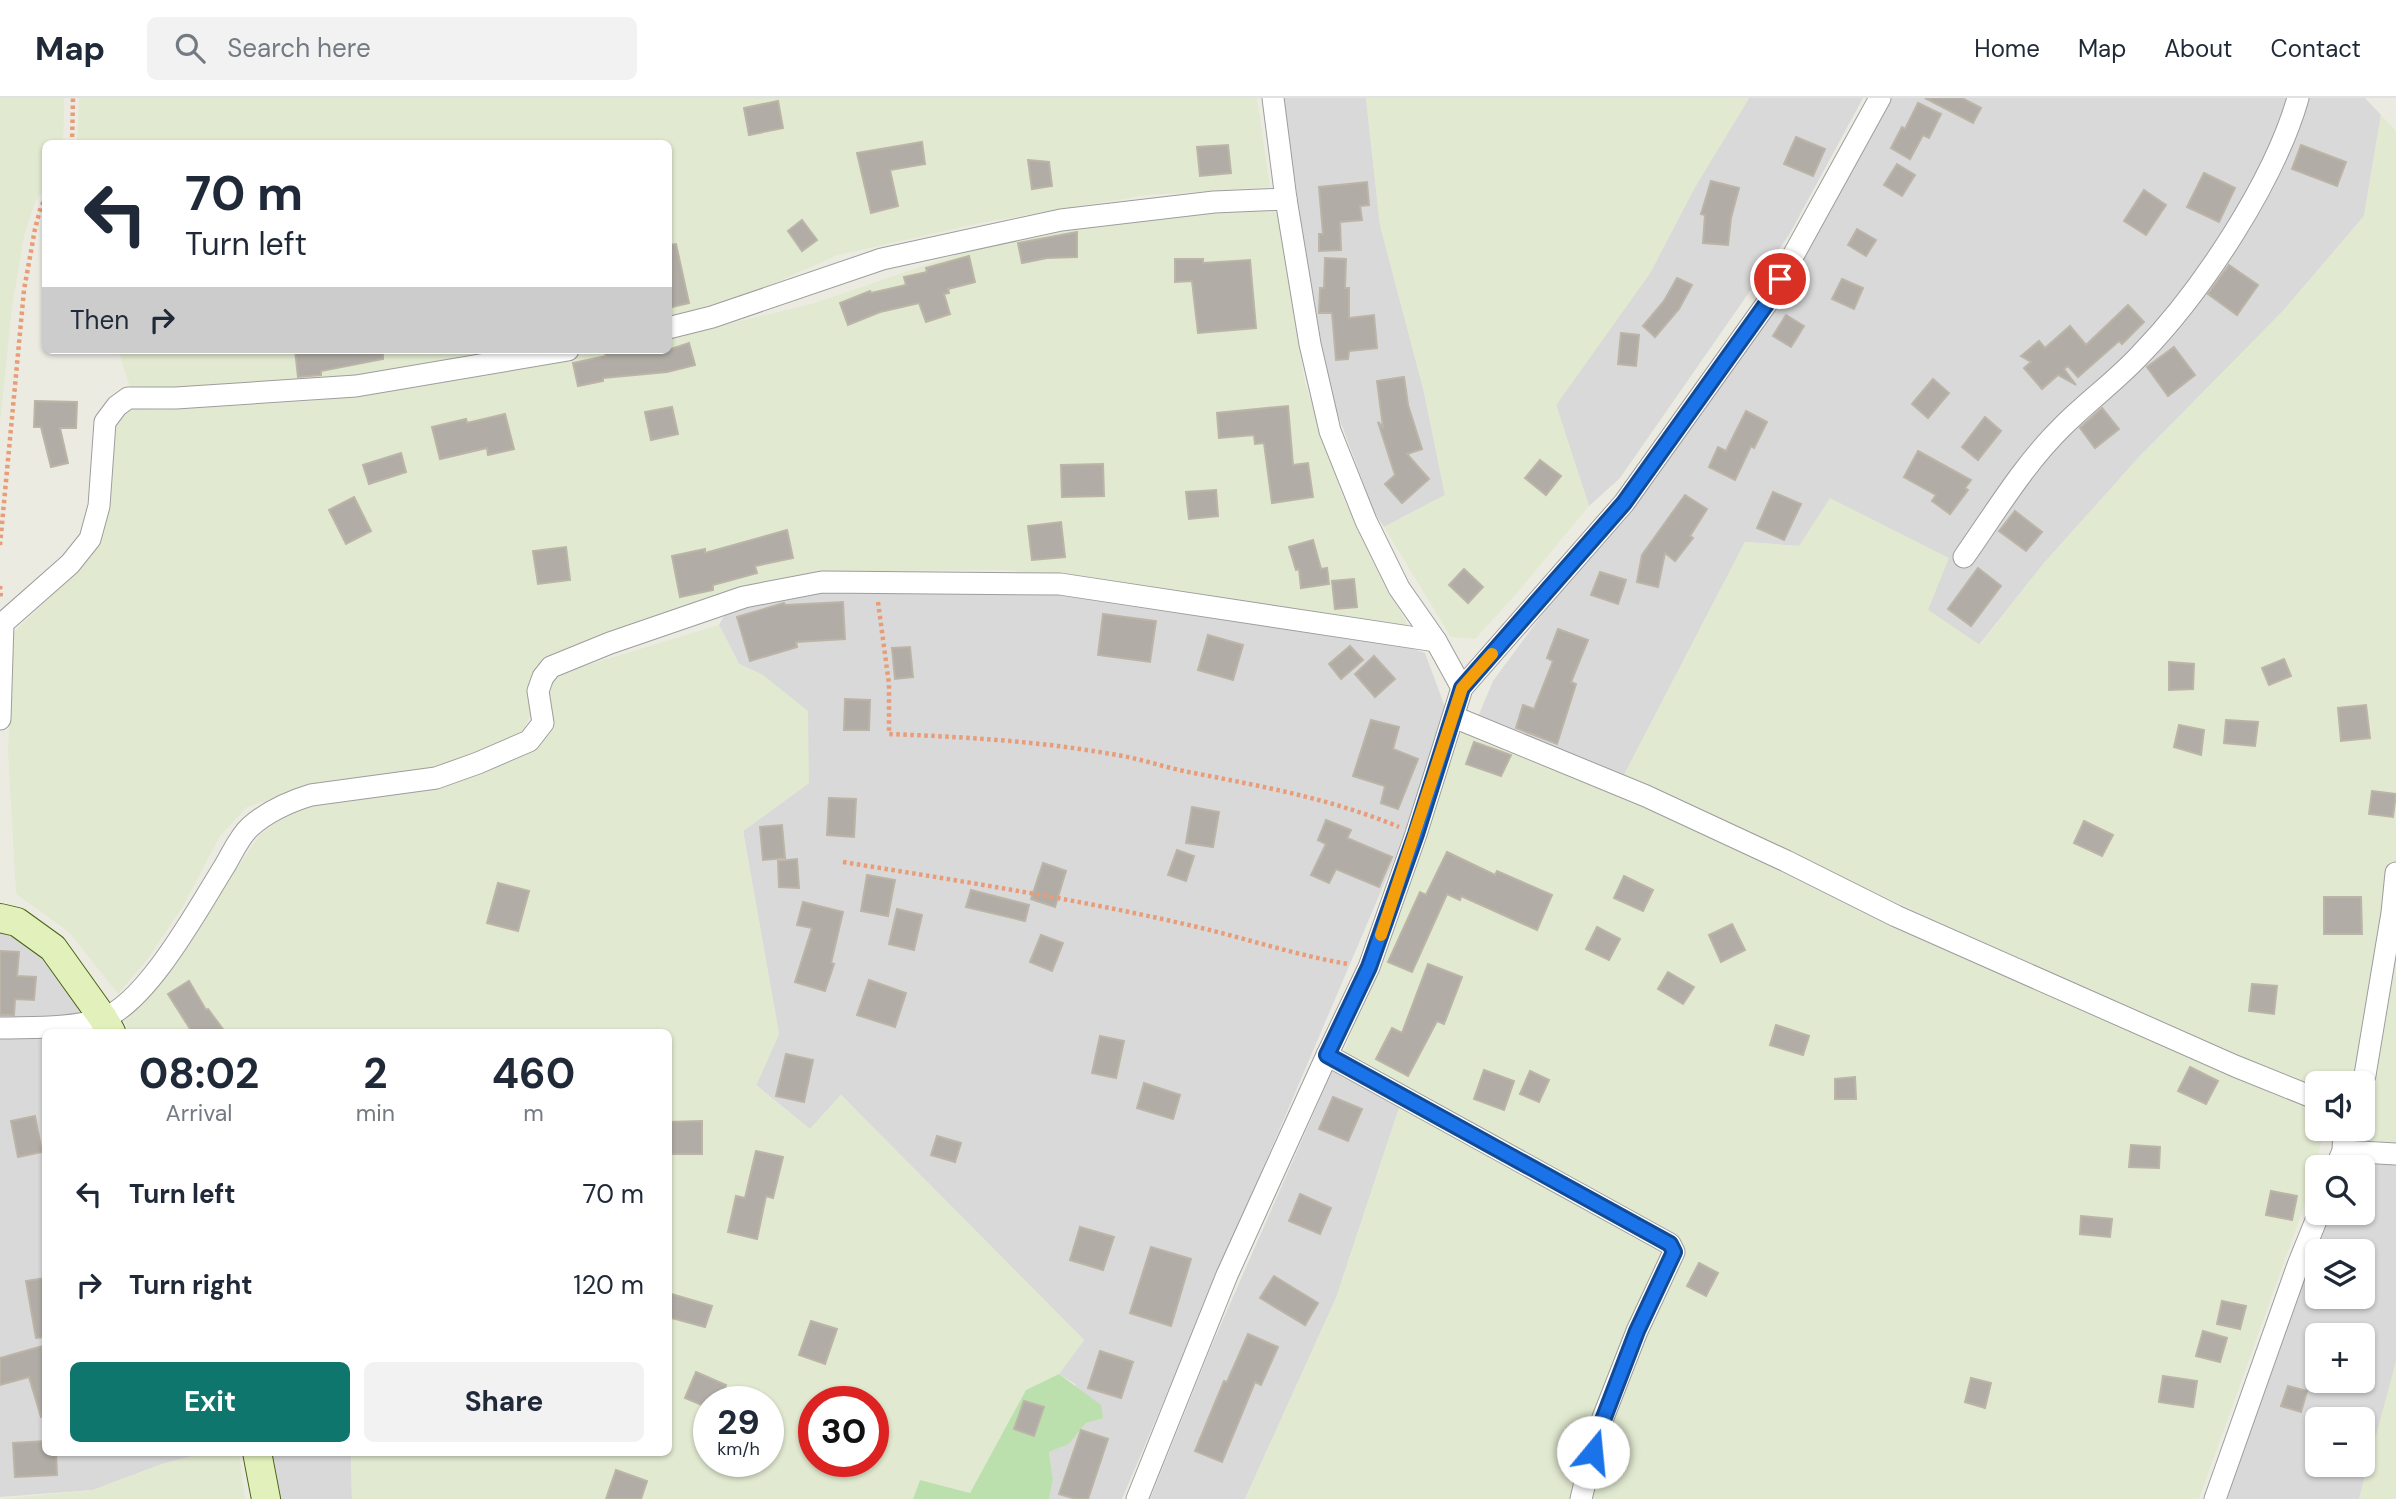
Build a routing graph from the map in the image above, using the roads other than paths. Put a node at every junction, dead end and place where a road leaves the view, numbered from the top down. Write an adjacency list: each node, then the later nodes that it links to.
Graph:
1 (1273, 98): 4 (street)
2 (1880, 98): 9 (street)
3 (2298, 98): 7 (street)
4 (1286, 199): 5 (street); 8 (street)
5 (672, 327)
6 (544, 354): 11 (street)
7 (1964, 557)
8 (1436, 641): 9 (street); 14 (street)
9 (1462, 688): 10 (street)
10 (1454, 717): 16 (street); 18 (street)
11 (0, 719)
12 (2396, 873): 17 (street)
13 (0, 918): 14 (street)
14 (107, 1025): 15 (street)
15 (0, 1028)
16 (1327, 1055): 24 (street); 25 (street)
17 (2366, 1071)
18 (2305, 1093)
19 (2396, 1154): 20 (street)
20 (2375, 1156)
21 (2314, 1225): 26 (street)
22 (258, 1456): 23 (street)
23 (265, 1499)
24 (1137, 1499)
25 (1581, 1499)
26 (2216, 1499)

